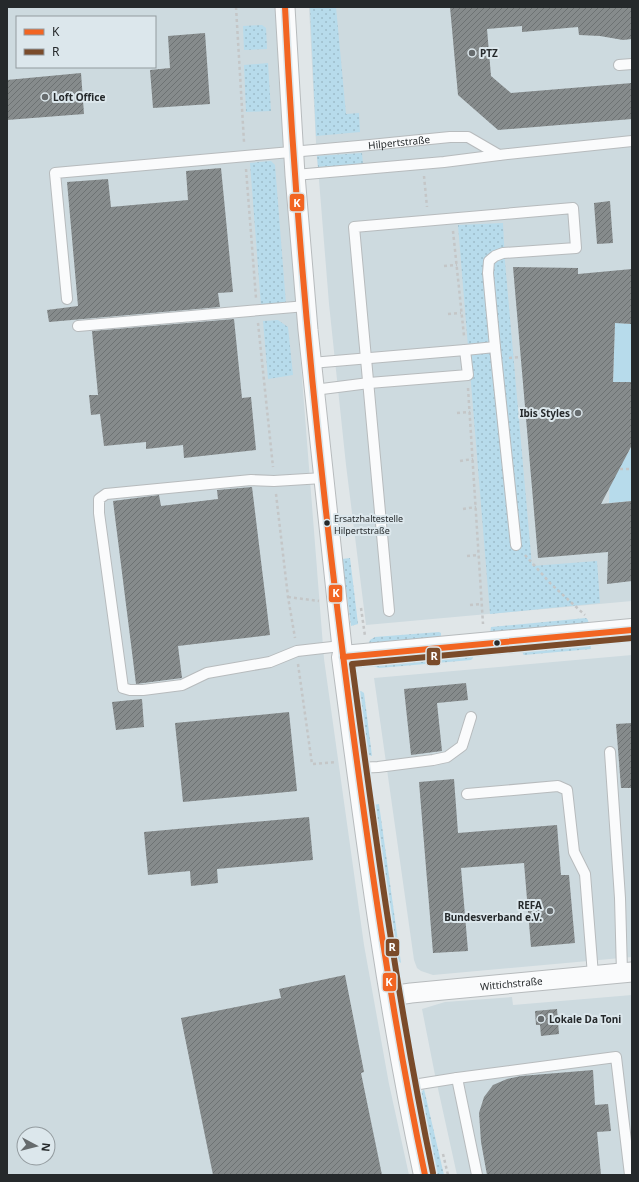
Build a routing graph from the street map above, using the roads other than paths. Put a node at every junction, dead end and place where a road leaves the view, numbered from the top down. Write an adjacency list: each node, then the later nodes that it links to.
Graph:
1 (285, 7): 5 (street)
2 (632, 64): 3 (lane)
3 (619, 65)
4 (632, 141): 6 (lane)
5 (294, 152): 6 (lane, Hilpertstraße); 7 (street); 8 (lane, Hilpertstraße)
6 (499, 154): 7 (lane)
7 (295, 175): 9 (street)
8 (67, 299)
9 (306, 306): 10 (lane); 14 (street)
10 (78, 326)
11 (495, 347): 12 (lane); 13 (lane); 18 (lane)
12 (465, 350): 13 (lane); 15 (lane)
13 (366, 359): 14 (lane); 15 (lane)
14 (311, 364): 16 (street)
15 (369, 383): 16 (lane); 19 (lane)
16 (314, 390): 17 (street)
17 (323, 478): 21 (street); 21 (lane)
18 (516, 545)
19 (389, 611)
20 (632, 630): 21 (main road)
21 (342, 652): 24 (main road)
22 (471, 717): 24 (lane)
23 (610, 752): 26 (lane)
24 (357, 768): 28 (main road)
25 (467, 794): 27 (lane)
26 (627, 972): 27 (street, Wittichstraße)
27 (593, 975): 28 (street, Wittichstraße)
28 (391, 996): 30 (main road)
29 (457, 1078): 30 (lane); 32 (lane); 33 (lane)
30 (407, 1086): 31 (main road)
31 (426, 1175)
32 (477, 1175)
33 (630, 1175)

